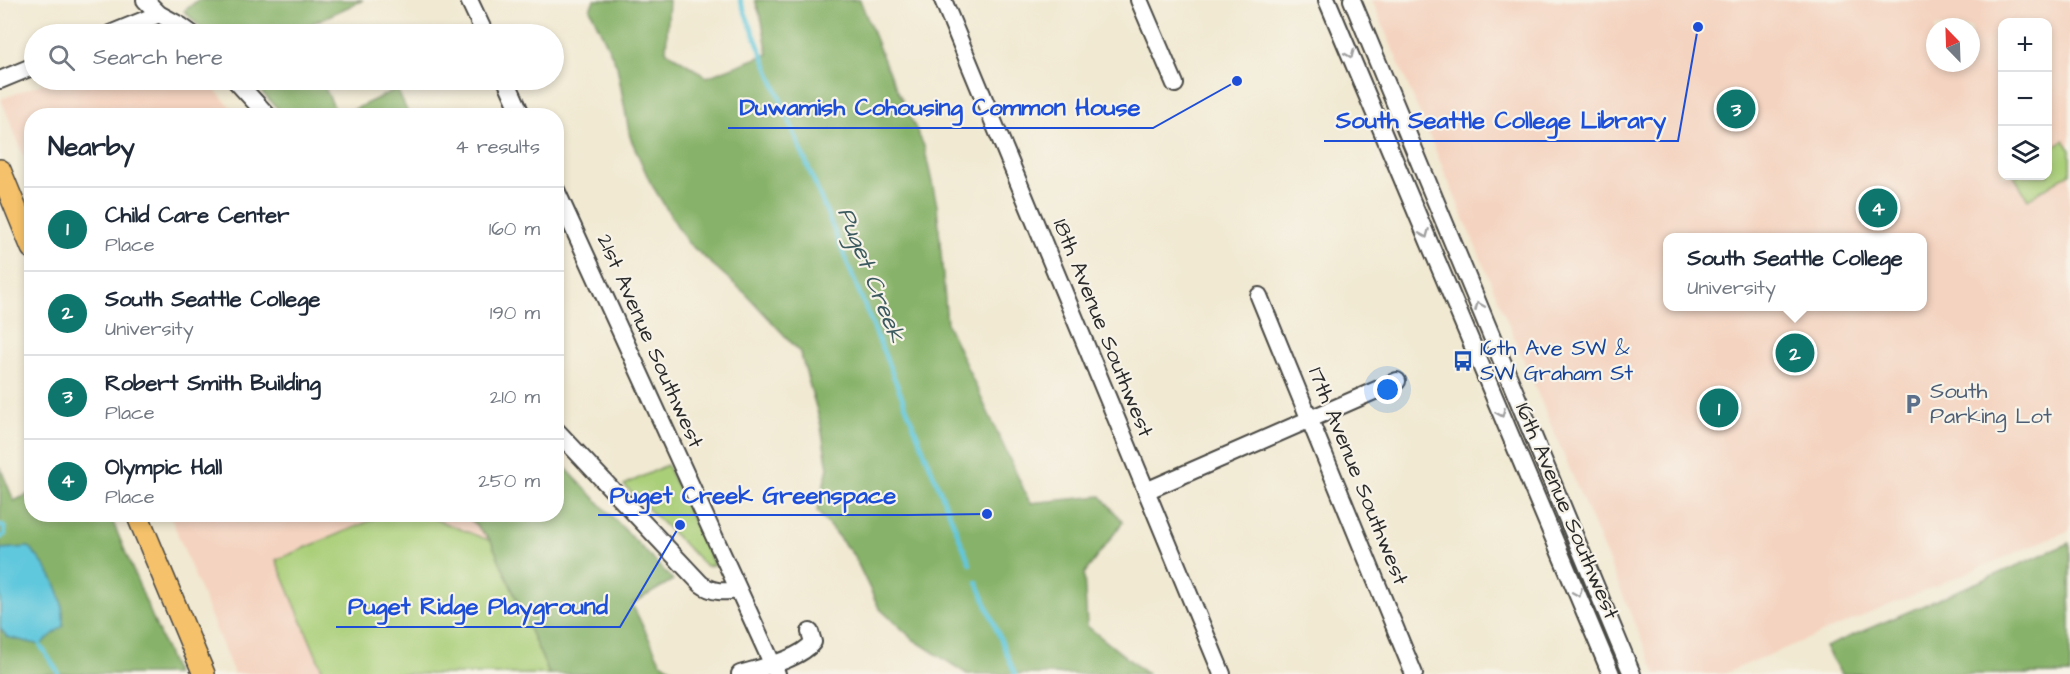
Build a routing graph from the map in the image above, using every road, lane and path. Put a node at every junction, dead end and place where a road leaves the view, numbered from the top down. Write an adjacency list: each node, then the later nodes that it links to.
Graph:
1 (145, 0): 7 (street)
2 (469, 0): 10 (street)
3 (943, 0): 25 (street, 18th Avenue Southwest)
4 (1139, 0): 13 (street)
5 (1327, 0): 34 (street, 16th Avenue Southwest, one-way to 34)
6 (1352, 0): 35 (street, 16th Avenue Southwest, one-way to 6)
7 (159, 14): 8 (street); 9 (street)
8 (134, 24)
9 (178, 24)
10 (480, 24)
11 (24, 70): 12 (street)
12 (0, 80)
13 (1175, 84)
14 (244, 90): 16 (street)
15 (510, 90): 17 (street)
16 (261, 108)
17 (518, 108)
18 (0, 170): 20 (main road)
19 (564, 207): 27 (street, 21st Avenue Southwest)
20 (24, 228)
21 (1259, 296): 23 (street, 17th Avenue Southwest)
22 (1397, 381): 23 (street)
23 (1310, 418): 25 (street); 33 (street, 17th Avenue Southwest)
24 (564, 438): 27 (street)
25 (1146, 491): 32 (street, 18th Avenue Southwest)
26 (140, 522): 30 (main road)
27 (738, 590): 29 (street, 21st Avenue Southwest)
28 (810, 632): 29 (street)
29 (775, 669): 31 (street)
30 (204, 674)
31 (740, 674)
32 (1222, 674)
33 (1414, 674)
34 (1611, 674)
35 (1632, 674)

